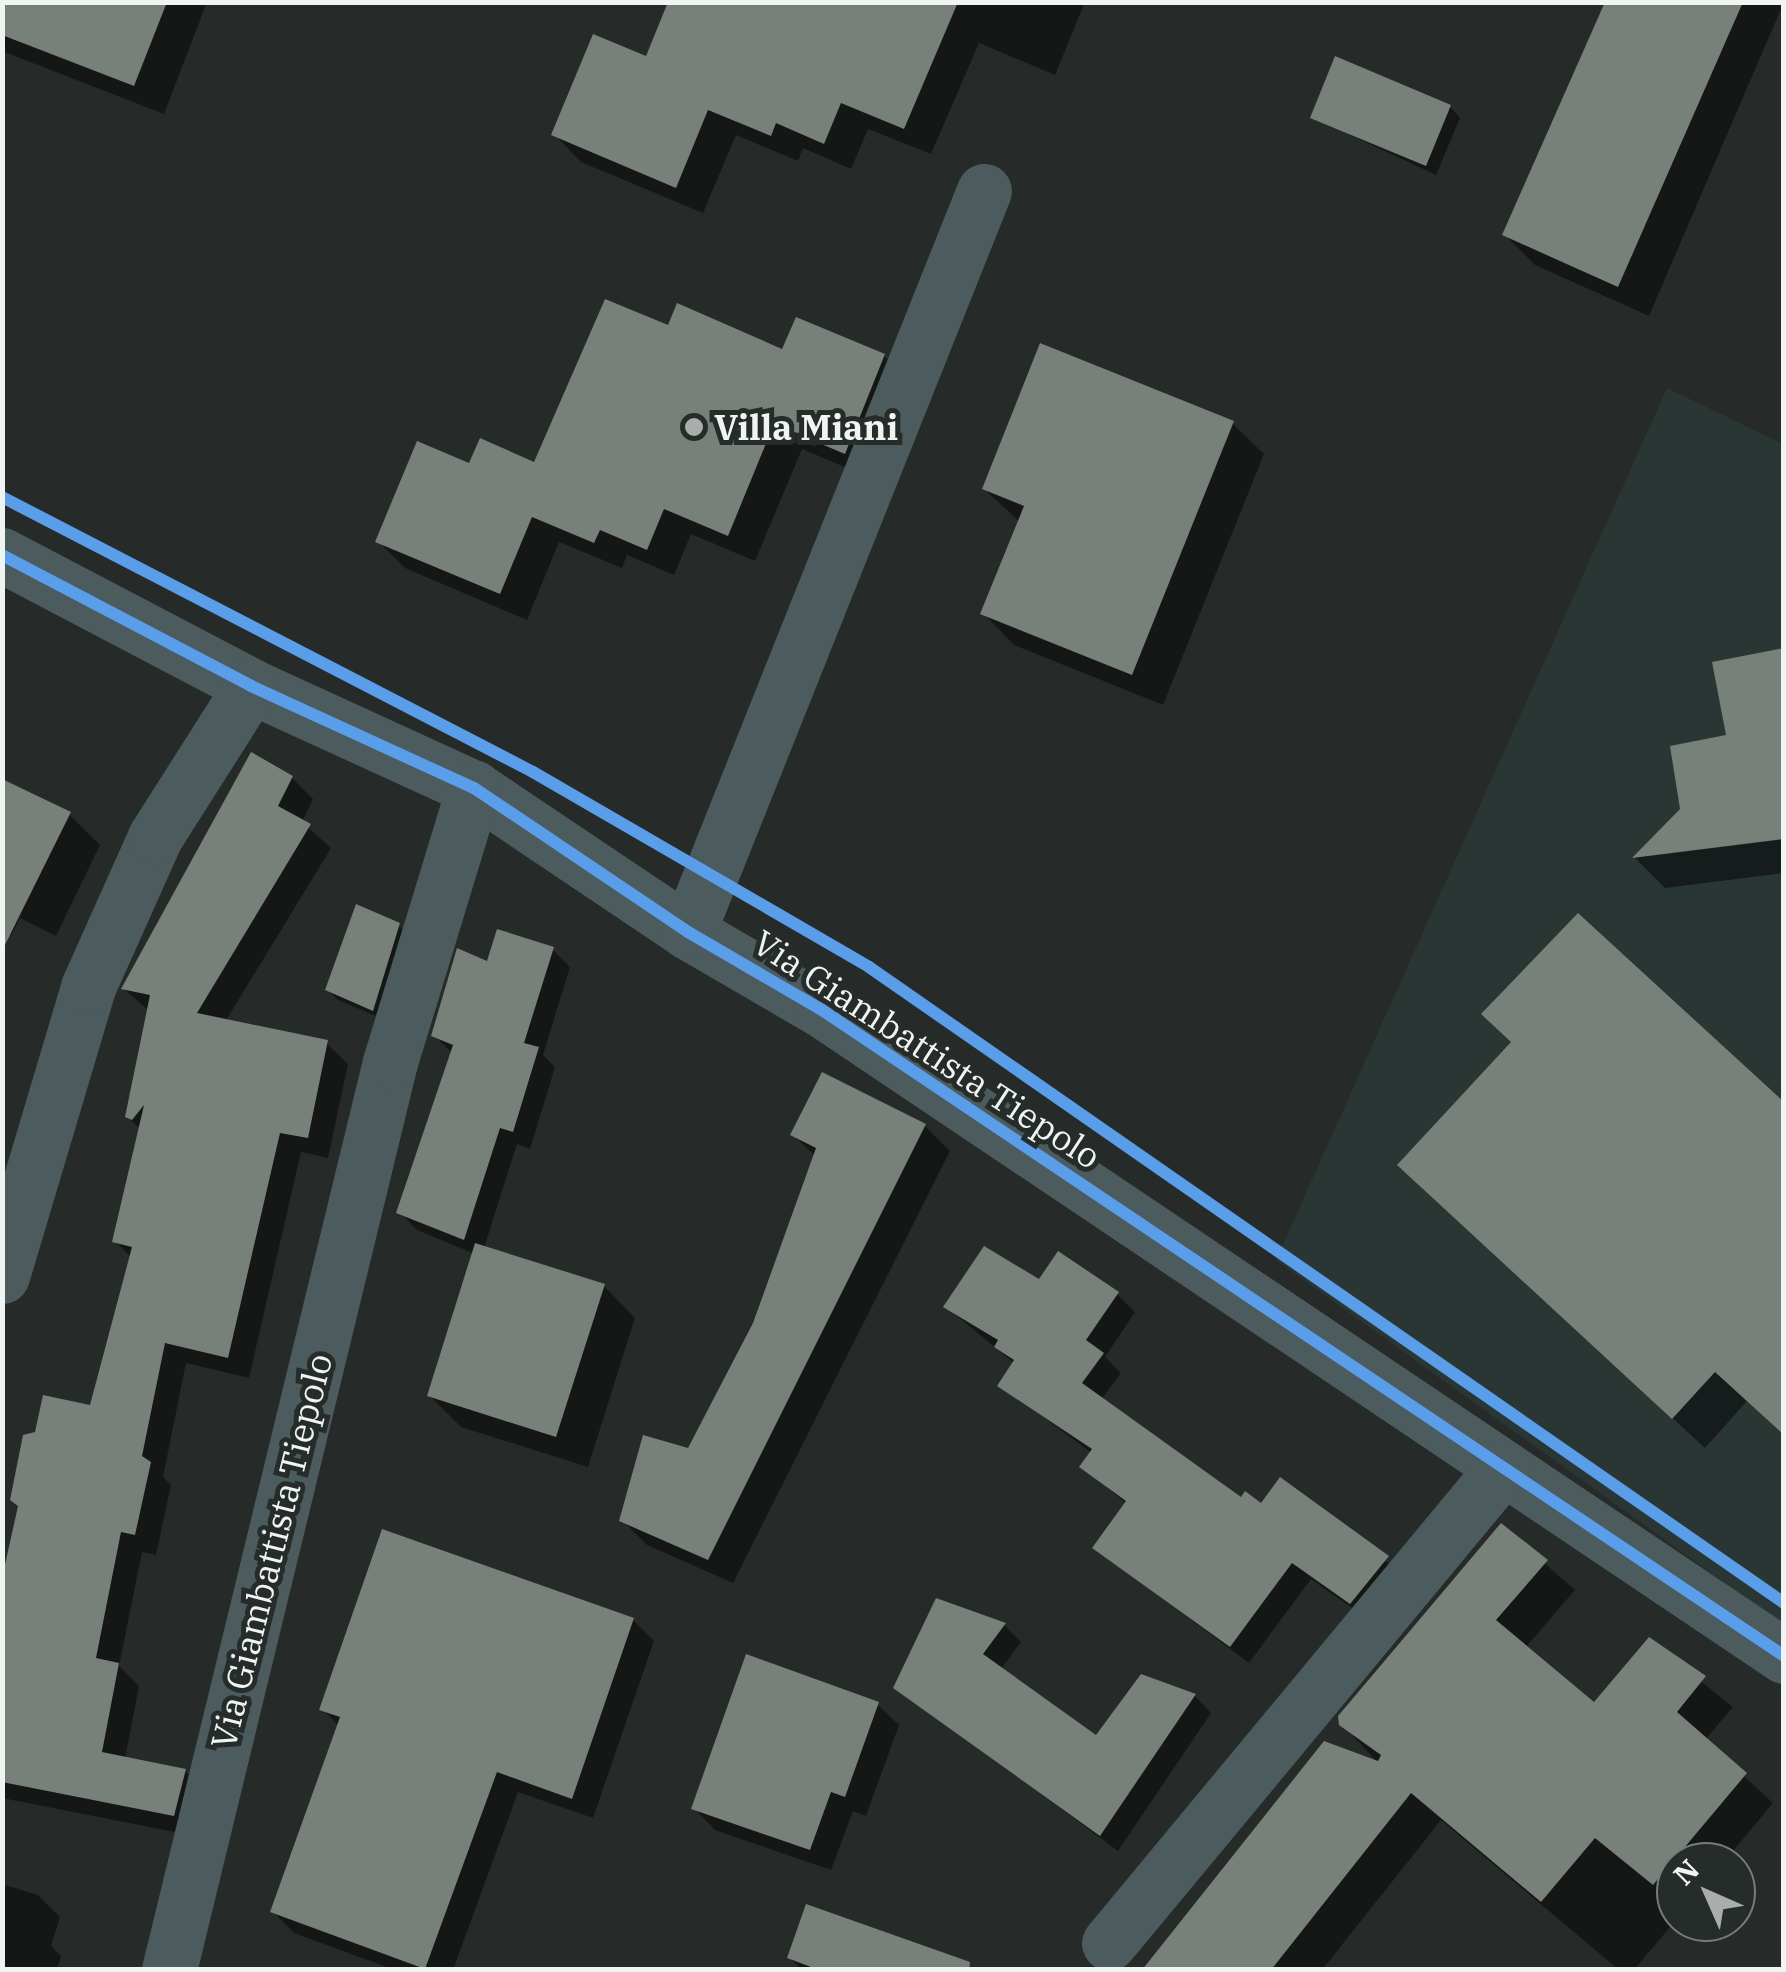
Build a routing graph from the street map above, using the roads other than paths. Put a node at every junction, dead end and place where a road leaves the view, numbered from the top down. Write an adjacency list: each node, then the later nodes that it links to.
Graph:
1 (984, 191): 5 (street)
2 (2, 555): 3 (street, Via Giambattista Tiepolo)
3 (250, 686): 4 (street, Via Giambattista Tiepolo); 6 (street)
4 (474, 788): 5 (street, Via Giambattista Tiepolo); 10 (street, Via Giambattista Tiepolo)
5 (688, 932): 7 (street, Via Giambattista Tiepolo)
6 (4, 1268)
7 (1503, 1468): 8 (street, Via Giambattista Tiepolo); 9 (street)
8 (1784, 1656)
9 (1109, 1943)
10 (169, 1970)

